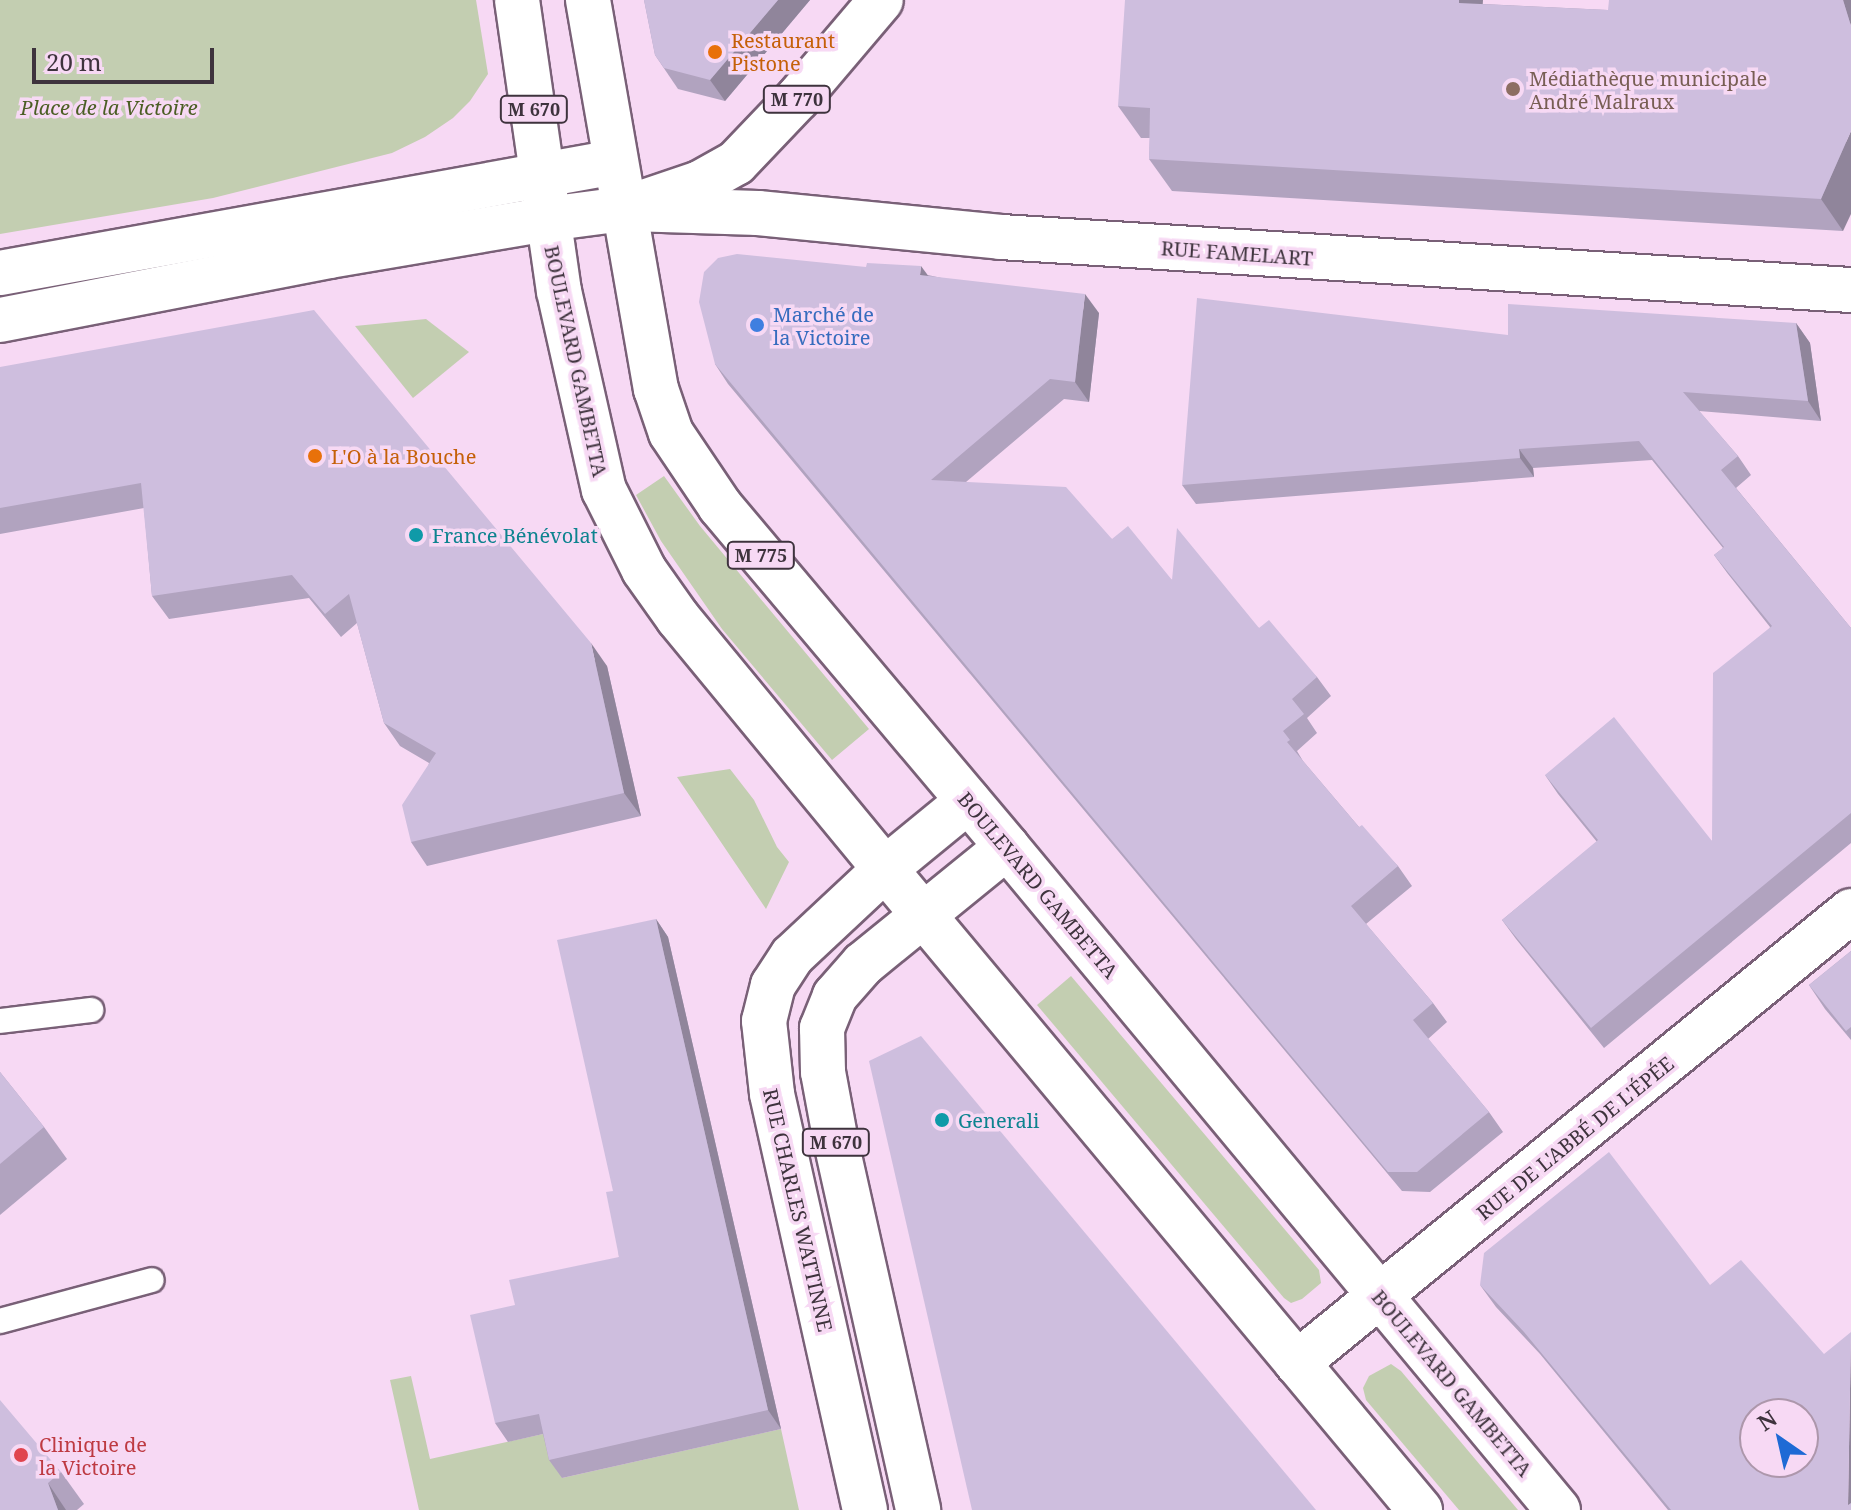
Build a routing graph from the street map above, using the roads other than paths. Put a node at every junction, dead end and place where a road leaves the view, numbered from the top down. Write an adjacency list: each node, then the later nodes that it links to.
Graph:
1 (517, 0): 5 (main road, M 670)
2 (588, 0): 4 (main road)
3 (881, 0): 6 (main road, M 770)
4 (615, 162): 5 (main road); 6 (main road)
5 (542, 176): 7 (main road, M 670); 8 (main road)
6 (623, 209): 7 (main road, M 770); 9 (main road, RUE FAMELART); 11 (main road, BOULEVARD GAMBETTA / M 775)
7 (547, 219): 10 (main road); 13 (main road, BOULEVARD GAMBETTA)
8 (0, 273)
9 (1851, 290)
10 (0, 320)
11 (968, 801): 12 (main road, BOULEVARD GAMBETTA / M 775); 13 (main road, RUE CHARLES WATTINNE / M 670)
12 (1007, 847): 15 (main road, M 670); 19 (main road, BOULEVARD GAMBETTA / M 775)
13 (885, 869): 15 (main road, BOULEVARD GAMBETTA); 22 (main road, RUE CHARLES WATTINNE / M 670)
14 (1851, 911): 19 (main road, RUE DE L'ABBÉ DE L'ÉPÉE)
15 (923, 915): 21 (main road, BOULEVARD GAMBETTA); 23 (main road, M 670)
16 (91, 1010): 17 (lane)
17 (0, 1021)
18 (152, 1280): 20 (lane)
19 (1380, 1296): 21 (main road, RUE DE L'ABBÉ DE L'ÉPÉE); 25 (main road, BOULEVARD GAMBETTA / M 775)
20 (0, 1321)
21 (1297, 1363): 24 (main road, BOULEVARD GAMBETTA)
22 (865, 1510)
23 (918, 1510)
24 (1420, 1510)
25 (1558, 1510)

